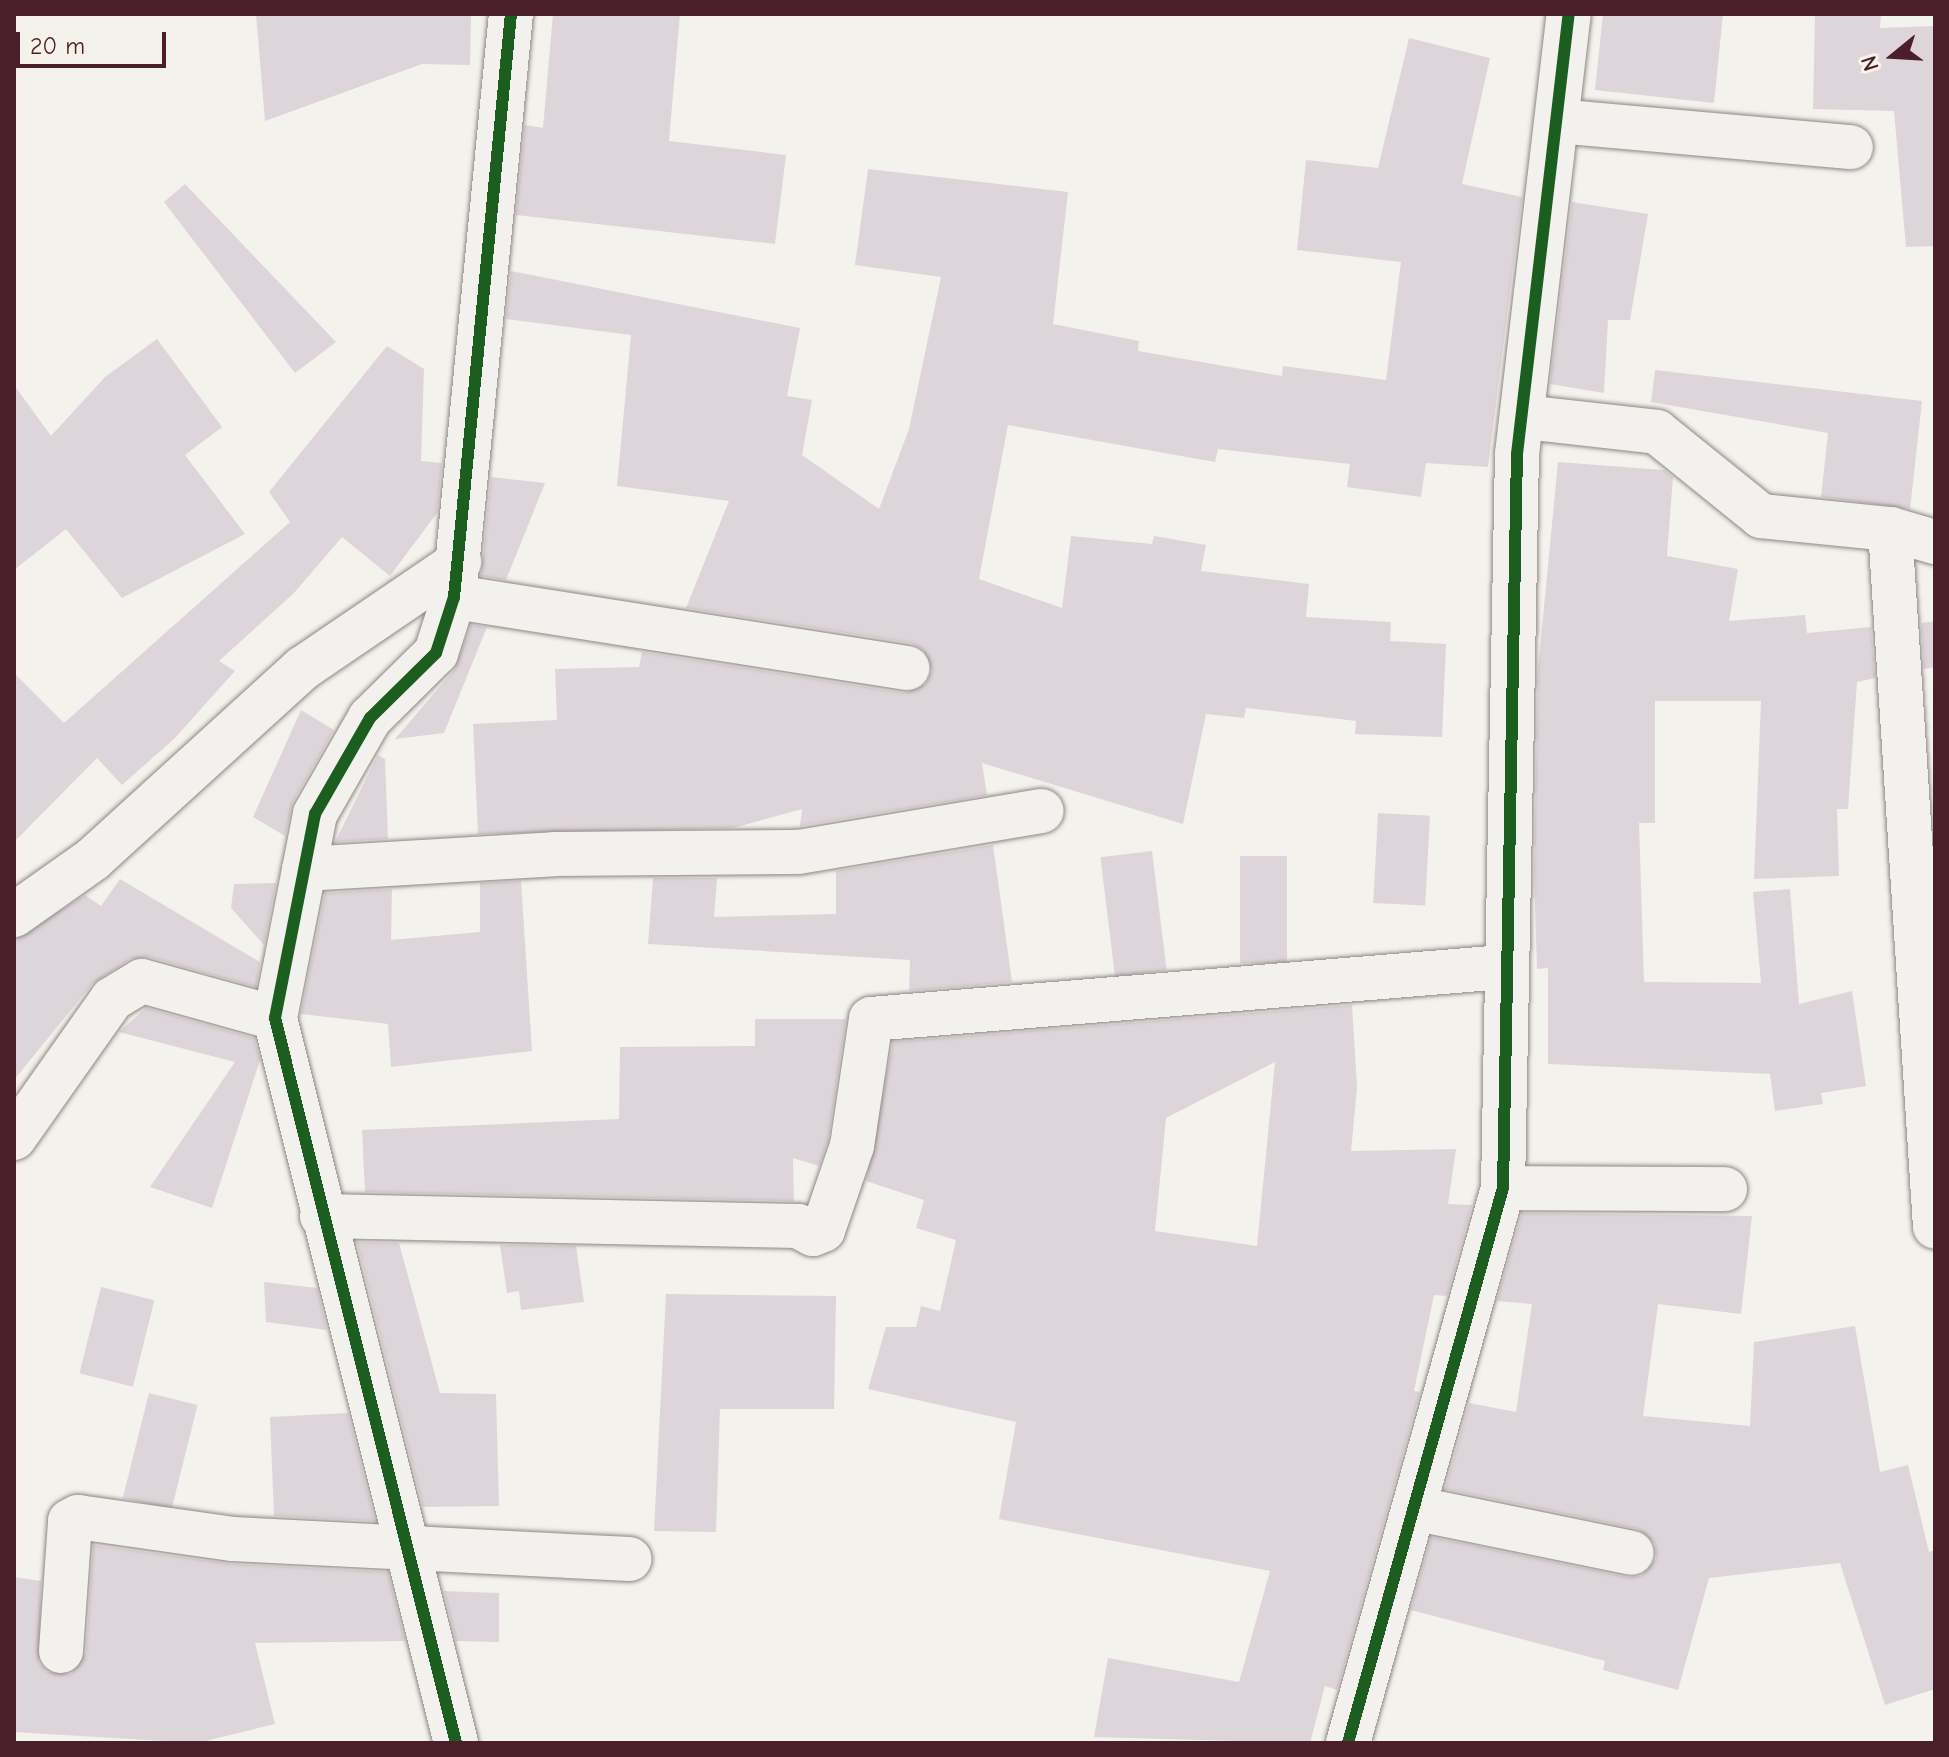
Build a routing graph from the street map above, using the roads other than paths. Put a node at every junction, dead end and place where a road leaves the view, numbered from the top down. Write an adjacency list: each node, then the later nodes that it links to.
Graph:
1 (511, 14): 8 (street)
2 (1569, 14): 3 (street)
3 (1557, 121): 4 (street); 5 (street)
4 (1851, 147)
5 (1524, 417): 6 (street); 13 (street)
6 (1890, 529): 7 (street); 19 (street)
7 (1935, 542)
8 (457, 580): 9 (street); 11 (street); 12 (street)
9 (907, 668)
10 (1042, 811): 11 (street)
11 (304, 869): 14 (street)
12 (14, 915)
13 (1503, 967): 16 (street); 18 (street)
14 (275, 1018): 15 (street); 18 (street)
15 (14, 1138)
16 (1503, 1188): 17 (street); 20 (street)
17 (1725, 1189)
18 (322, 1216): 21 (street)
19 (1935, 1227)
20 (1418, 1509): 22 (street); 26 (street)
21 (407, 1545): 23 (street); 24 (street); 25 (street)
22 (1632, 1553)
23 (629, 1559)
24 (61, 1651)
25 (456, 1743)
26 (1348, 1743)

